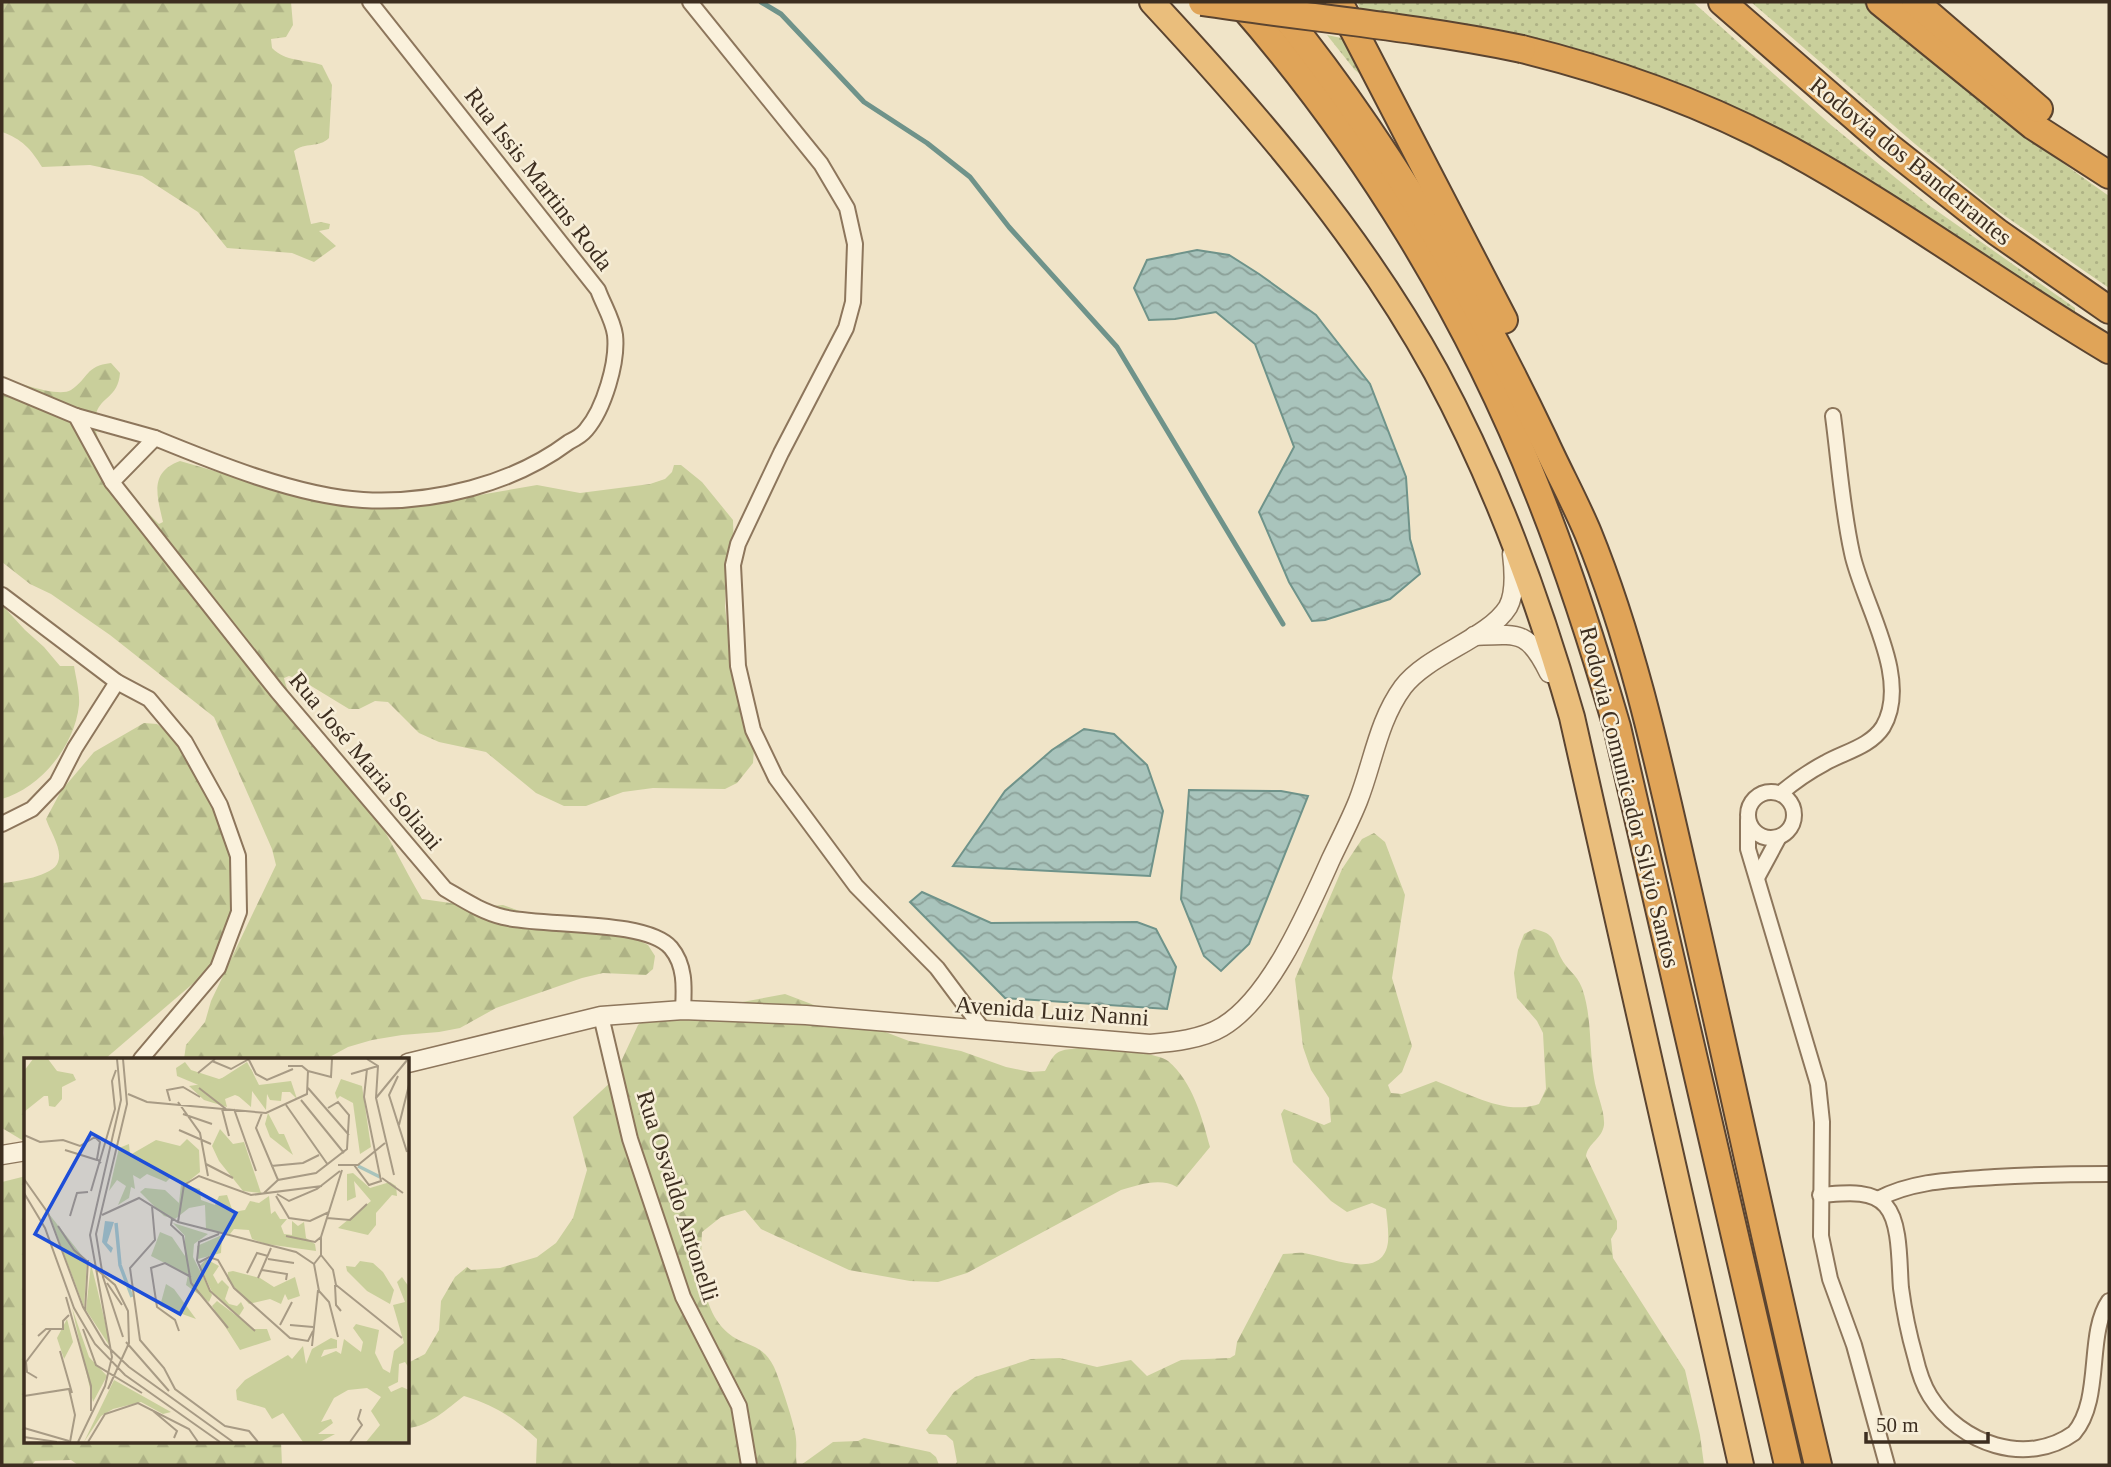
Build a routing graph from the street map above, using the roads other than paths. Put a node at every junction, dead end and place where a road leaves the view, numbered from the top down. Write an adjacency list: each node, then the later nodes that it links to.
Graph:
1 (370, 2): 22 (street, Rua Issis Martins Roda)
2 (690, 2): 37 (street)
3 (1140, 2): 14 (highway)
4 (1152, 2): 14 (highway)
5 (1202, 2): 18 (highway, bridge)
6 (1233, 2): 13 (highway)
7 (1239, 2): 13 (highway, Rodovia Comunicador Silvio Santos)
8 (1273, 2): 25 (highway, Rodovia Comunicador Silvio Santos)
9 (1339, 2): 25 (highway)
10 (1722, 2): 17 (highway, Rodovia dos Bandeirantes)
11 (1880, 2): 16 (highway)
12 (1915, 2): 15 (highway)
13 (1261, 27): 48 (highway, Rodovia Comunicador Silvio Santos)
14 (1242, 102): 24 (highway)
15 (2109, 170)
16 (2109, 175)
17 (2109, 310)
18 (2109, 350)
19 (2, 385): 20 (street)
20 (76, 416): 22 (street); 23 (street, Rua José Maria Soliani)
21 (1832, 416): 30 (street)
22 (155, 438): 23 (street)
23 (112, 482): 35 (street, Rua José Maria Soliani)
24 (1508, 526): 27 (street, Avenida Luiz Nanni); 29 (highway)
25 (1587, 533): 49 (highway, Rodovia Comunicador Silvio Santos)
26 (2, 595): 28 (street)
27 (1471, 637): 29 (street); 37 (street, Avenida Luiz Nanni)
28 (117, 682): 32 (street); 38 (street)
29 (1572, 717): 47 (highway)
30 (1781, 793): 31 (street); 33 (street)
31 (1748, 820): 33 (street); 34 (street)
32 (2, 824)
33 (1779, 836): 34 (street)
34 (1758, 876): 43 (street)
35 (682, 1010): 36 (street, Avenida Luiz Nanni); 37 (street, Avenida Luiz Nanni)
36 (601, 1016): 39 (street, Avenida Luiz Nanni); 46 (street, Rua Osvaldo Antonelli)
37 (984, 1031)
38 (142, 1058)
39 (410, 1063)
40 (24, 1151): 41 (street)
41 (2, 1156)
42 (2109, 1174): 44 (street)
43 (1820, 1195): 44 (street); 50 (street)
44 (1878, 1199): 45 (street)
45 (2109, 1301)
46 (749, 1465)
47 (1741, 1465)
48 (1788, 1465)
49 (1818, 1465)
50 (1887, 1465)

